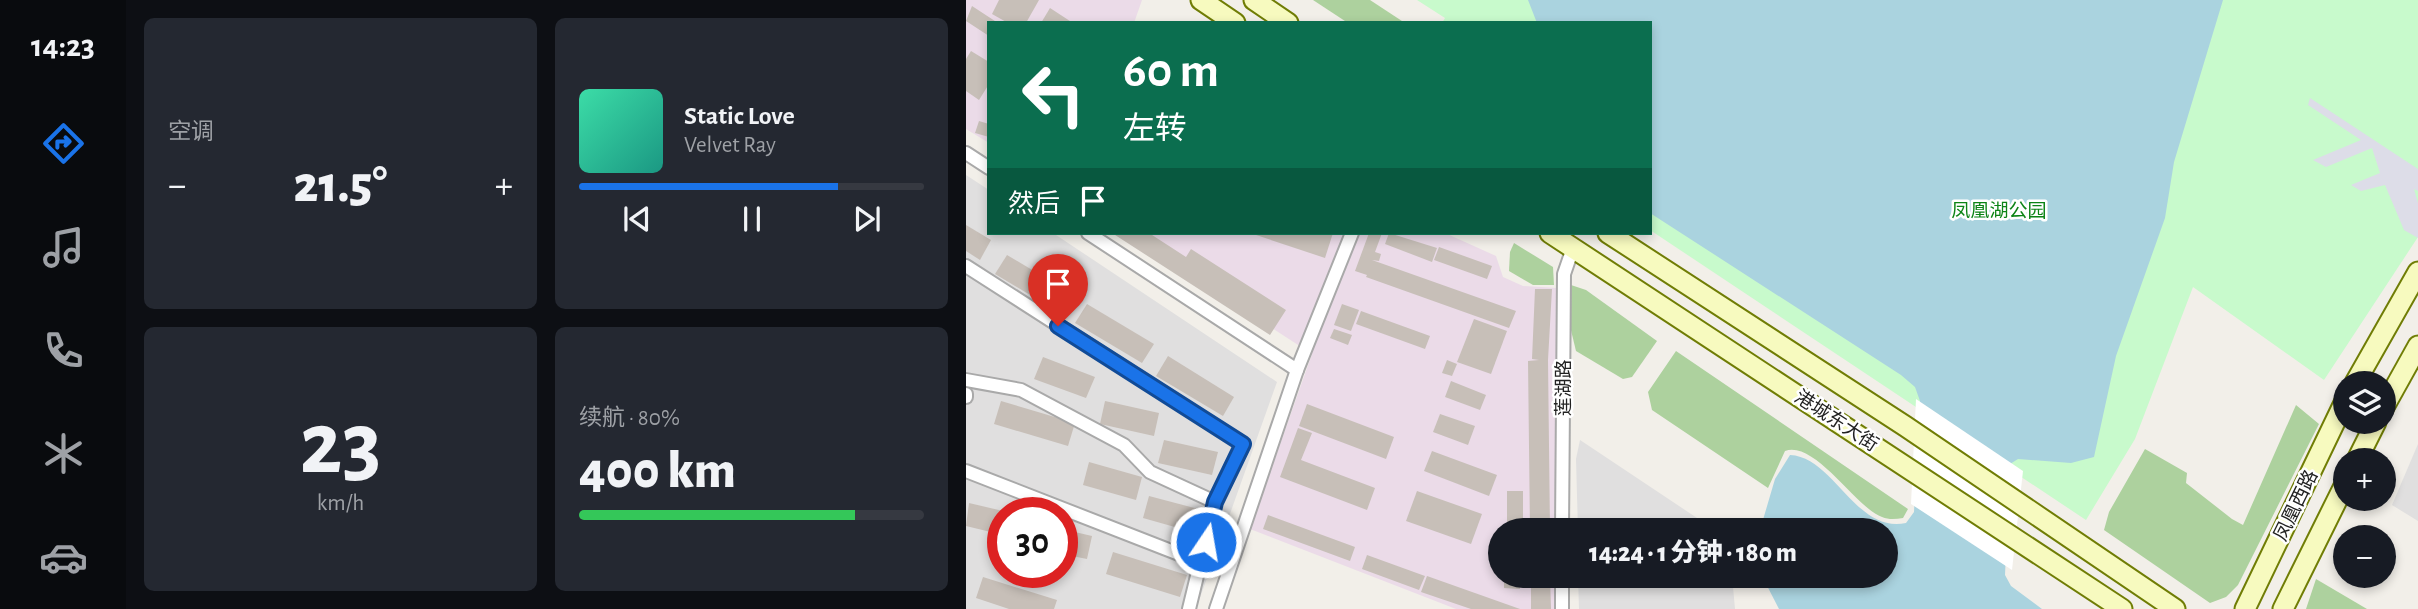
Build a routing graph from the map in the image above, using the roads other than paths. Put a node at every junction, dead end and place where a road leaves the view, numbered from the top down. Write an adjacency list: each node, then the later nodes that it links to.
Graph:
1 (1201, 0): 3 (main road)
2 (1254, 0): 4 (main road)
3 (1232, 21)
4 (1285, 21)
5 (966, 153): 6 (street)
6 (987, 166)
7 (1091, 235): 15 (street)
8 (1351, 235): 15 (street)
9 (1553, 235): 11 (main road, 港城东大街)
10 (1611, 235): 30 (main road, 港城东大街)
11 (1573, 248): 23 (street, 莲湖路); 29 (main road, 港城东大街)
12 (966, 266): 21 (street)
13 (2418, 272): 16 (main road)
14 (2418, 346): 18 (main road)
15 (1297, 370): 27 (street)
16 (2362, 371)
17 (966, 380): 21 (street)
18 (2396, 385)
19 (2333, 426): 31 (main road, 凤凰西路)
20 (966, 471): 24 (street)
21 (1215, 502): 24 (street)
22 (2333, 508): 32 (main road, 凤凰西路)
23 (1562, 518)
24 (1202, 563): 26 (street)
25 (1562, 588): 28 (street)
26 (1189, 609)
27 (1216, 609)
28 (1562, 609)
29 (2122, 609)
30 (2175, 609)
31 (2245, 609)
32 (2283, 609)

